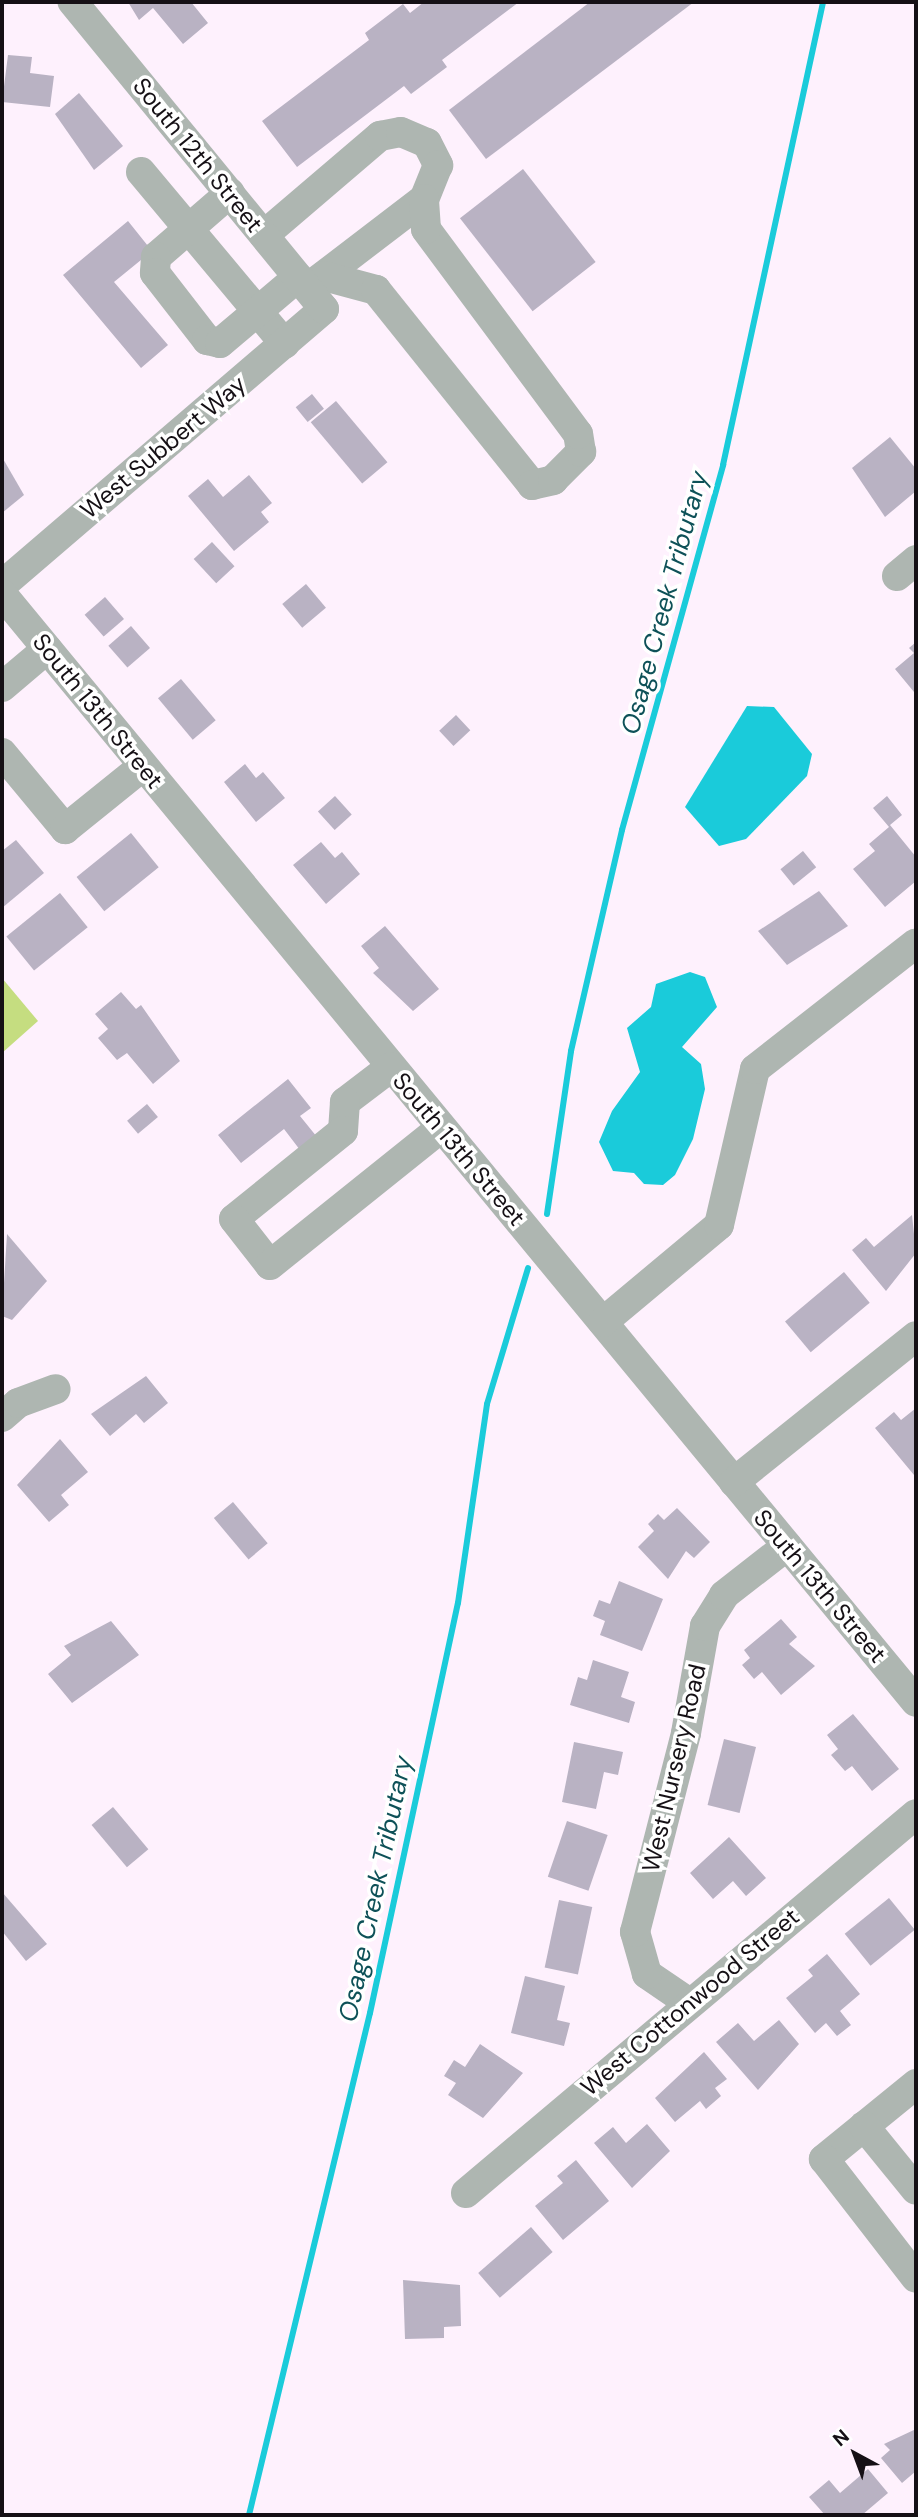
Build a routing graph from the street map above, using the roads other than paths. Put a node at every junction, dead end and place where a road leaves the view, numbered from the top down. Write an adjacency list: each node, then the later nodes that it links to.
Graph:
1 (73, 2): 3 (street, South 12th Street)
2 (141, 172): 5 (street)
3 (230, 193): 5 (street); 6 (street, South 12th Street)
4 (424, 199): 6 (street); 7 (street); 7 (street)
5 (188, 228): 8 (street); 8 (street)
6 (264, 235): 7 (street, South 12th Street)
7 (313, 288): 8 (street); 9 (street, West Subbert Way)
8 (258, 312): 9 (street)
9 (285, 344): 10 (street, West Subbert Way)
10 (2, 585)
11 (2, 594): 12 (street, South 13th Street)
12 (47, 649): 13 (street); 15 (street, South 13th Street)
13 (2, 687)
14 (2, 753): 15 (street)
15 (143, 765): 17 (street, South 13th Street)
16 (916, 943): 19 (street)
17 (391, 1066): 18 (street, South 13th Street); 18 (street)
18 (441, 1128): 19 (street, South 13th Street)
19 (603, 1322): 23 (street, South 13th Street)
20 (916, 1336): 23 (street)
21 (56, 1389): 22 (street)
22 (2, 1417)
23 (734, 1482): 24 (street, South 13th Street)
24 (787, 1546): 25 (street, South 13th Street); 27 (street, West Nursery Road)
25 (916, 1702)
26 (916, 1814): 27 (street, West Cottonwood Street)
27 (688, 2002): 31 (street, West Cottonwood Street)
28 (916, 2084): 29 (street)
29 (864, 2126): 30 (street); 32 (street)
30 (916, 2190)
31 (467, 2193)
32 (916, 2278)

